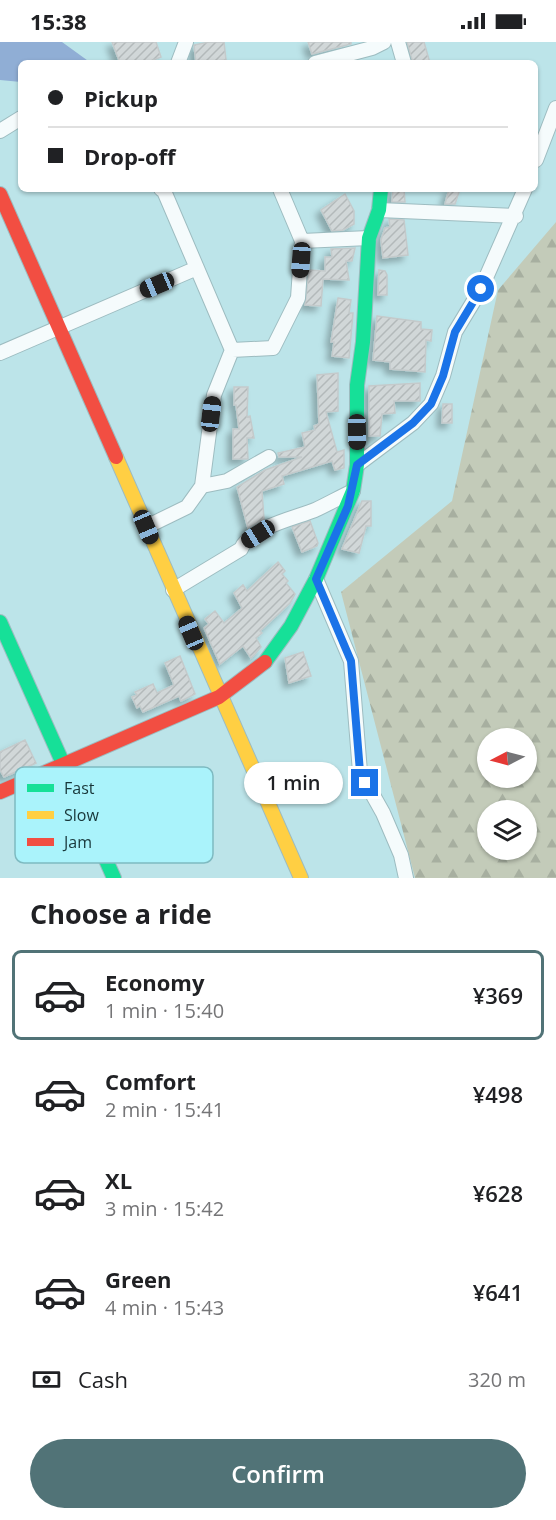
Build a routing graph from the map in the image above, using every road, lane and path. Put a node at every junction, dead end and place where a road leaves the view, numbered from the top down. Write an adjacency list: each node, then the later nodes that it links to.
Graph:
1 (186, 42): 4 (street)
2 (398, 42): 7 (street)
3 (378, 45): 5 (street); 6 (street)
4 (179, 60)
5 (326, 60)
6 (366, 60)
7 (403, 60)
8 (556, 108): 11 (street)
9 (18, 120): 10 (street)
10 (0, 131)
11 (538, 155)
12 (166, 192): 21 (street)
13 (281, 192): 20 (street)
14 (381, 192): 17 (street)
15 (524, 192): 18 (street)
16 (0, 194): 22 (street)
17 (379, 210): 18 (street); 19 (street)
18 (516, 216): 26 (street)
19 (369, 238): 20 (street); 26 (street)
20 (302, 241): 23 (street)
21 (197, 268): 22 (street); 23 (street)
22 (58, 328): 24 (street); 29 (street)
23 (232, 350): 27 (street)
24 (0, 353)
25 (269, 457): 27 (street)
26 (357, 465): 28 (street)
27 (202, 486): 29 (street)
28 (353, 490): 30 (street); 31 (street)
29 (146, 527): 31 (street)
30 (316, 579): 33 (street); 42 (street)
31 (173, 590): 33 (street)
32 (0, 622): 34 (street)
33 (219, 697): 34 (street); 41 (street)
34 (64, 764): 35 (street); 36 (street)
35 (57, 767)
36 (65, 767)
37 (15, 785): 38 (street)
38 (0, 792)
39 (107, 863): 40 (street)
40 (114, 878)
41 (301, 878)
42 (406, 878)

